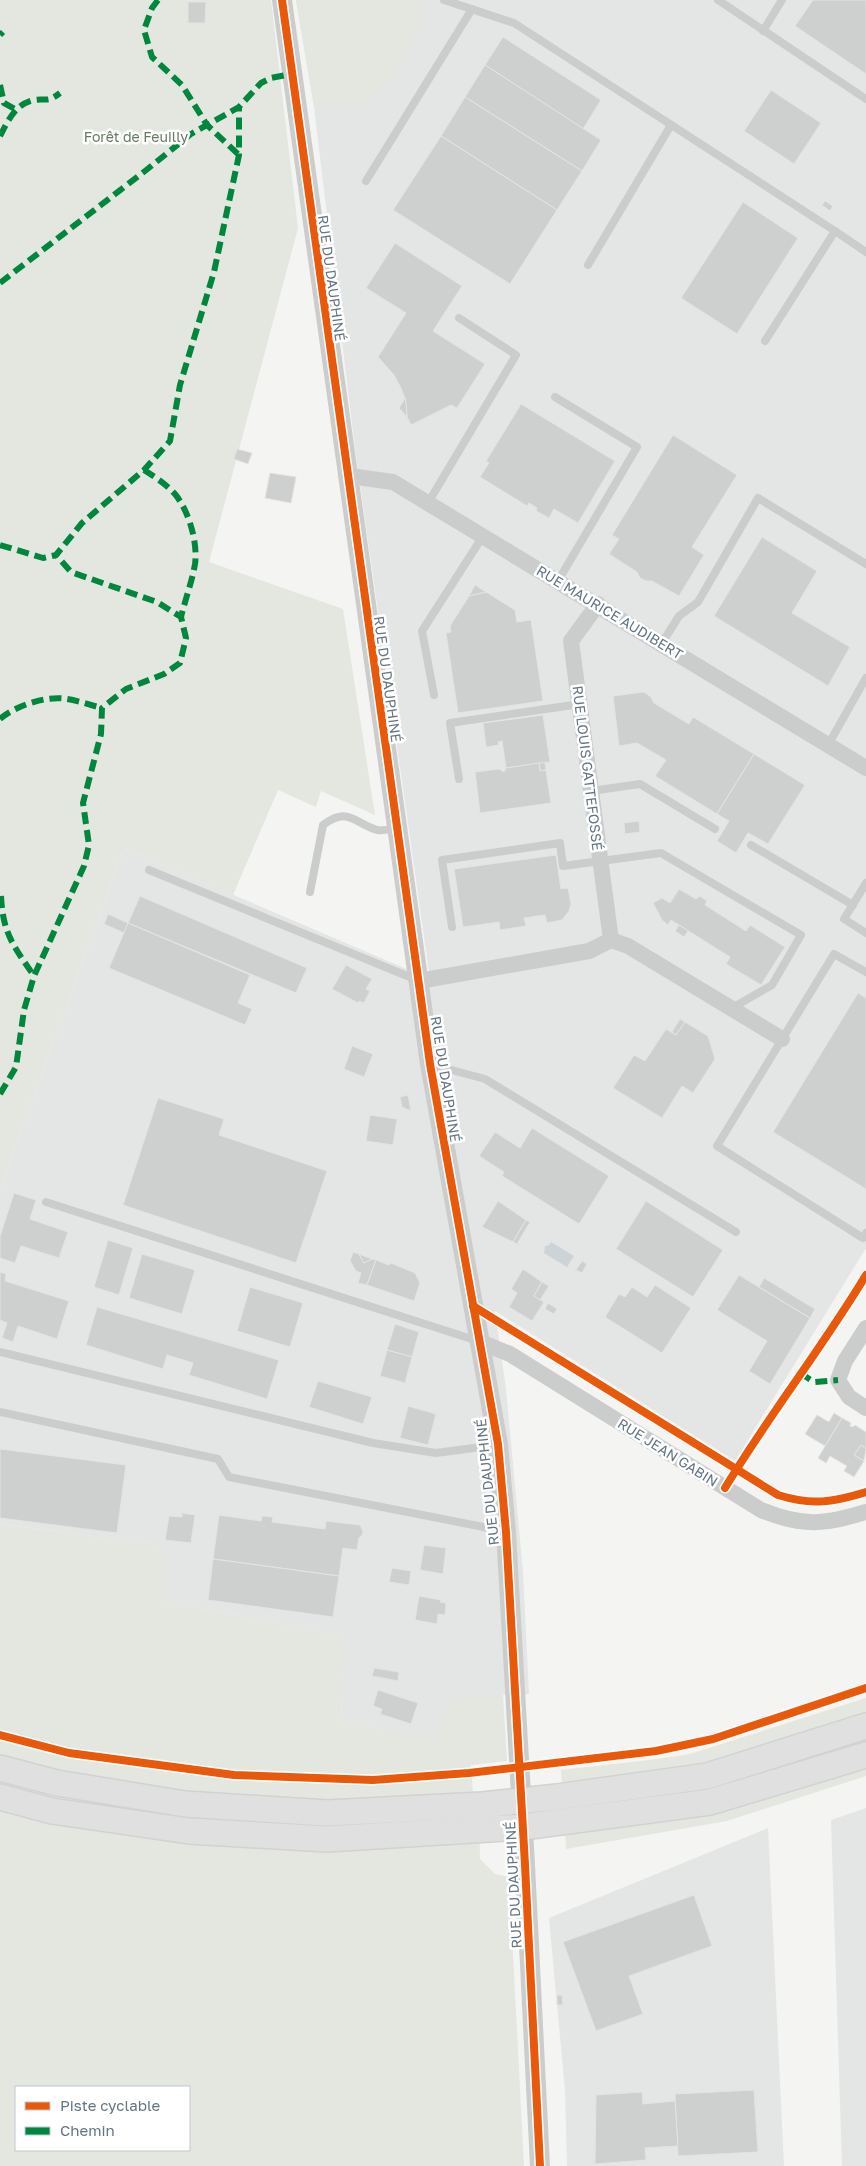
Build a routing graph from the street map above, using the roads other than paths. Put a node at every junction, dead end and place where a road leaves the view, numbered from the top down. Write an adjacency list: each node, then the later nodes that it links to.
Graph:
1 (282, 0): 16 (street, RUE DU DAUPHINÉ)
2 (444, 0): 5 (lane)
3 (718, 0): 6 (lane)
4 (782, 0): 6 (lane)
5 (472, 9): 8 (lane); 9 (lane)
6 (763, 31): 7 (lane)
7 (866, 99)
8 (671, 125): 10 (lane); 12 (lane)
9 (366, 181)
10 (835, 232): 11 (lane); 14 (lane)
11 (866, 252)
12 (588, 265)
13 (459, 318): 17 (lane)
14 (765, 341)
15 (555, 397): 20 (lane)
16 (347, 479): 17 (street, RUE MAURICE AUDIBERT); 30 (street, RUE DU DAUPHINÉ)
17 (428, 503): 18 (street, RUE MAURICE AUDIBERT)
18 (483, 536): 20 (street, RUE MAURICE AUDIBERT); 24 (lane)
19 (866, 564): 22 (lane)
20 (558, 581): 21 (street, RUE MAURICE AUDIBERT)
21 (598, 604): 22 (street, RUE MAURICE AUDIBERT); 25 (street, RUE LOUIS GATTEFOSSÉ)
22 (662, 643): 26 (street, RUE MAURICE AUDIBERT)
23 (866, 678): 26 (lane)
24 (434, 695)
25 (580, 704): 28 (lane); 29 (street, RUE LOUIS GATTEFOSSÉ)
26 (828, 745): 27 (street, RUE MAURICE AUDIBERT)
27 (866, 768)
28 (459, 779)
29 (591, 791): 31 (lane); 33 (street, RUE LOUIS GATTEFOSSÉ)
30 (397, 828): 36 (lane); 42 (street, RUE DU DAUPHINÉ)
31 (714, 829)
32 (751, 845): 37 (lane)
33 (600, 861): 38 (lane); 40 (street, RUE LOUIS GATTEFOSSÉ); 43 (lane)
34 (149, 870): 42 (lane)
35 (866, 883): 37 (lane)
36 (310, 892)
37 (853, 906): 39 (lane)
38 (452, 926)
39 (866, 932)
40 (610, 940): 42 (street); 43 (street)
41 (866, 972): 44 (lane)
42 (419, 980): 45 (street, RUE DU DAUPHINÉ)
43 (732, 1008): 44 (street)
44 (782, 1039): 48 (lane)
45 (430, 1064): 47 (lane); 50 (street, RUE DU DAUPHINÉ)
46 (46, 1202): 50 (lane)
47 (736, 1232)
48 (866, 1233)
49 (866, 1328): 52 (street)
50 (480, 1342): 54 (street, RUE DU DAUPHINÉ); 55 (street, RUE JEAN GABIN)
51 (0, 1352): 54 (lane)
52 (866, 1408)
53 (0, 1412): 56 (lane)
54 (498, 1444): 56 (street, RUE DU DAUPHINÉ)
55 (866, 1512)
56 (506, 1532): 61 (street, RUE DU DAUPHINÉ)
57 (866, 1726): 61 (main road)
58 (866, 1755): 62 (main road)
59 (0, 1768): 61 (main road)
60 (0, 1797): 62 (main road)
61 (521, 1801): 62 (street, RUE DU DAUPHINÉ)
62 (523, 1827): 63 (street, RUE DU DAUPHINÉ)
63 (540, 2166)

